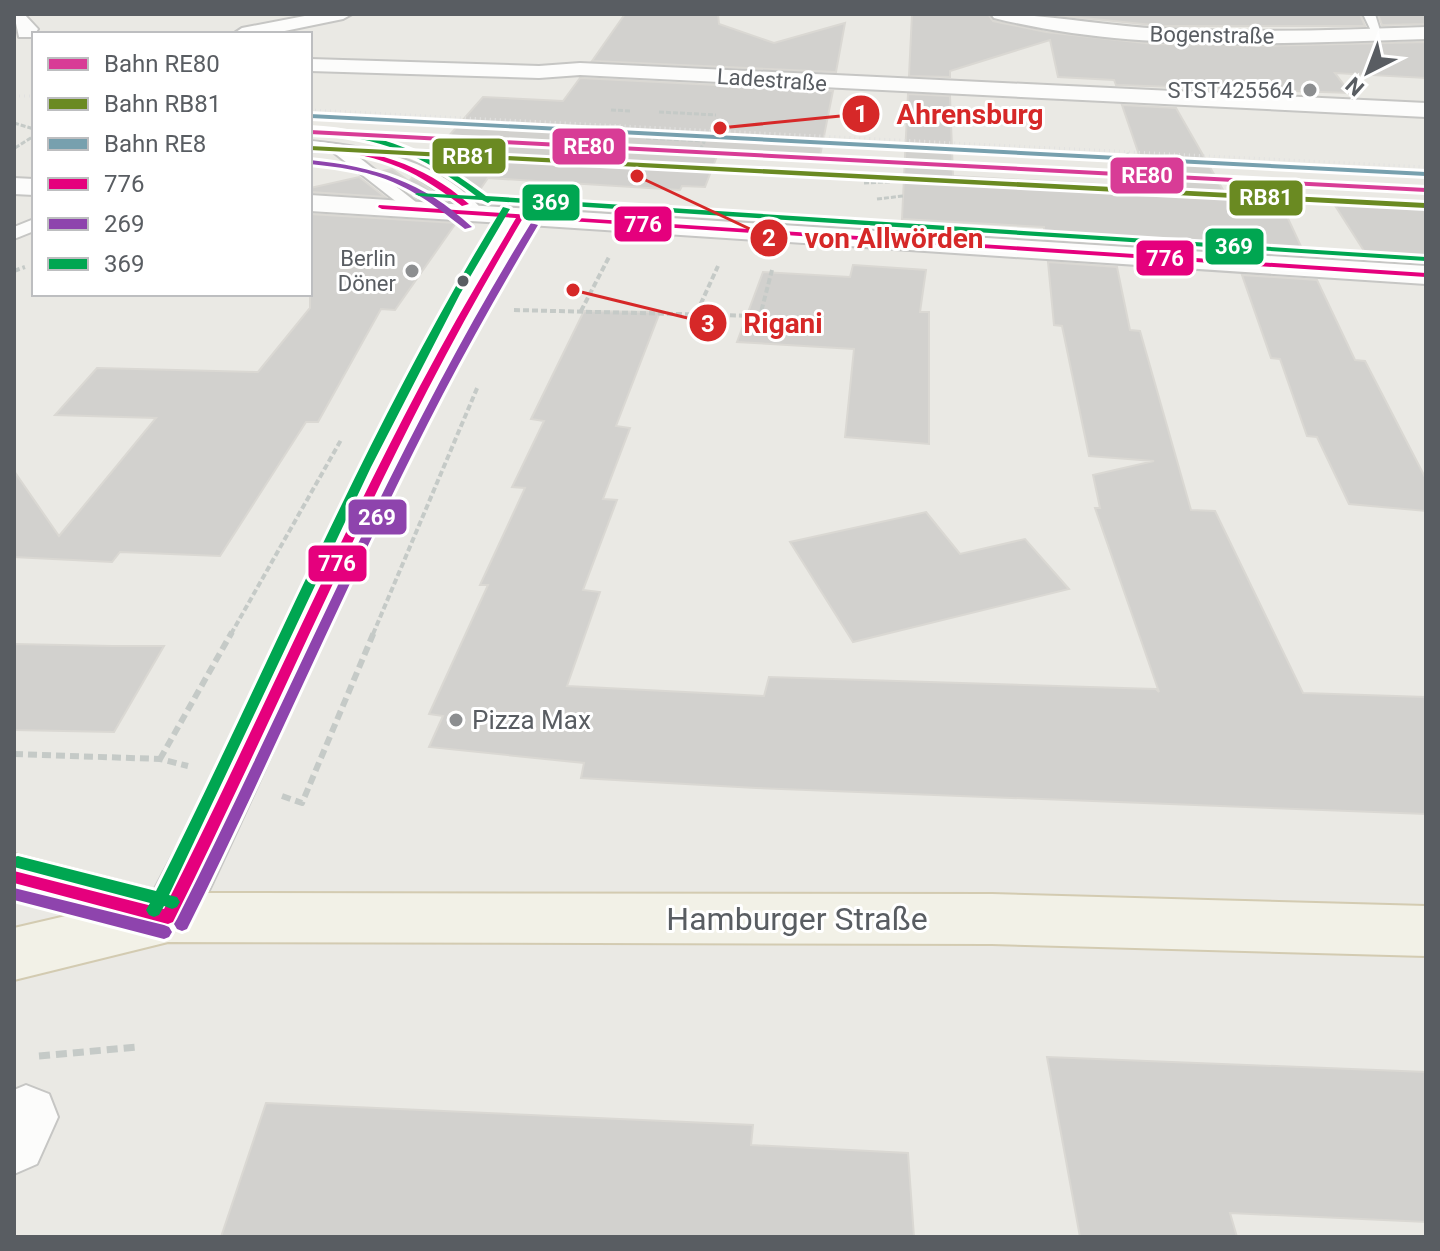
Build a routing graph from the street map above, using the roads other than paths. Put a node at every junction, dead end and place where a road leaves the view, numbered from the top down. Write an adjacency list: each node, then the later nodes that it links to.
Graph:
1 (343, 14): 5 (street)
2 (1000, 14): 7 (street, Bogenstraße)
3 (1369, 14): 7 (lane)
4 (14, 15): 8 (street)
5 (252, 32)
6 (1426, 33): 7 (street, Bogenstraße)
7 (1378, 34)
8 (25, 36)
9 (312, 65): 10 (street, Ladestraße)
10 (1426, 110)
11 (312, 146): 12 (lane)
12 (337, 148): 16 (lane); 17 (lane)
13 (312, 154): 14 (lane)
14 (365, 194): 15 (street); 16 (street)
15 (312, 203)
16 (418, 210): 17 (street)
17 (499, 215): 20 (street); 22 (street)
18 (32, 225): 19 (lane)
19 (14, 234)
20 (1426, 275)
21 (14, 877): 22 (main road, Hamburger Straße)
22 (168, 917): 23 (main road, Hamburger Straße); 24 (main road, Hamburger Straße)
23 (1426, 931)
24 (14, 954)

